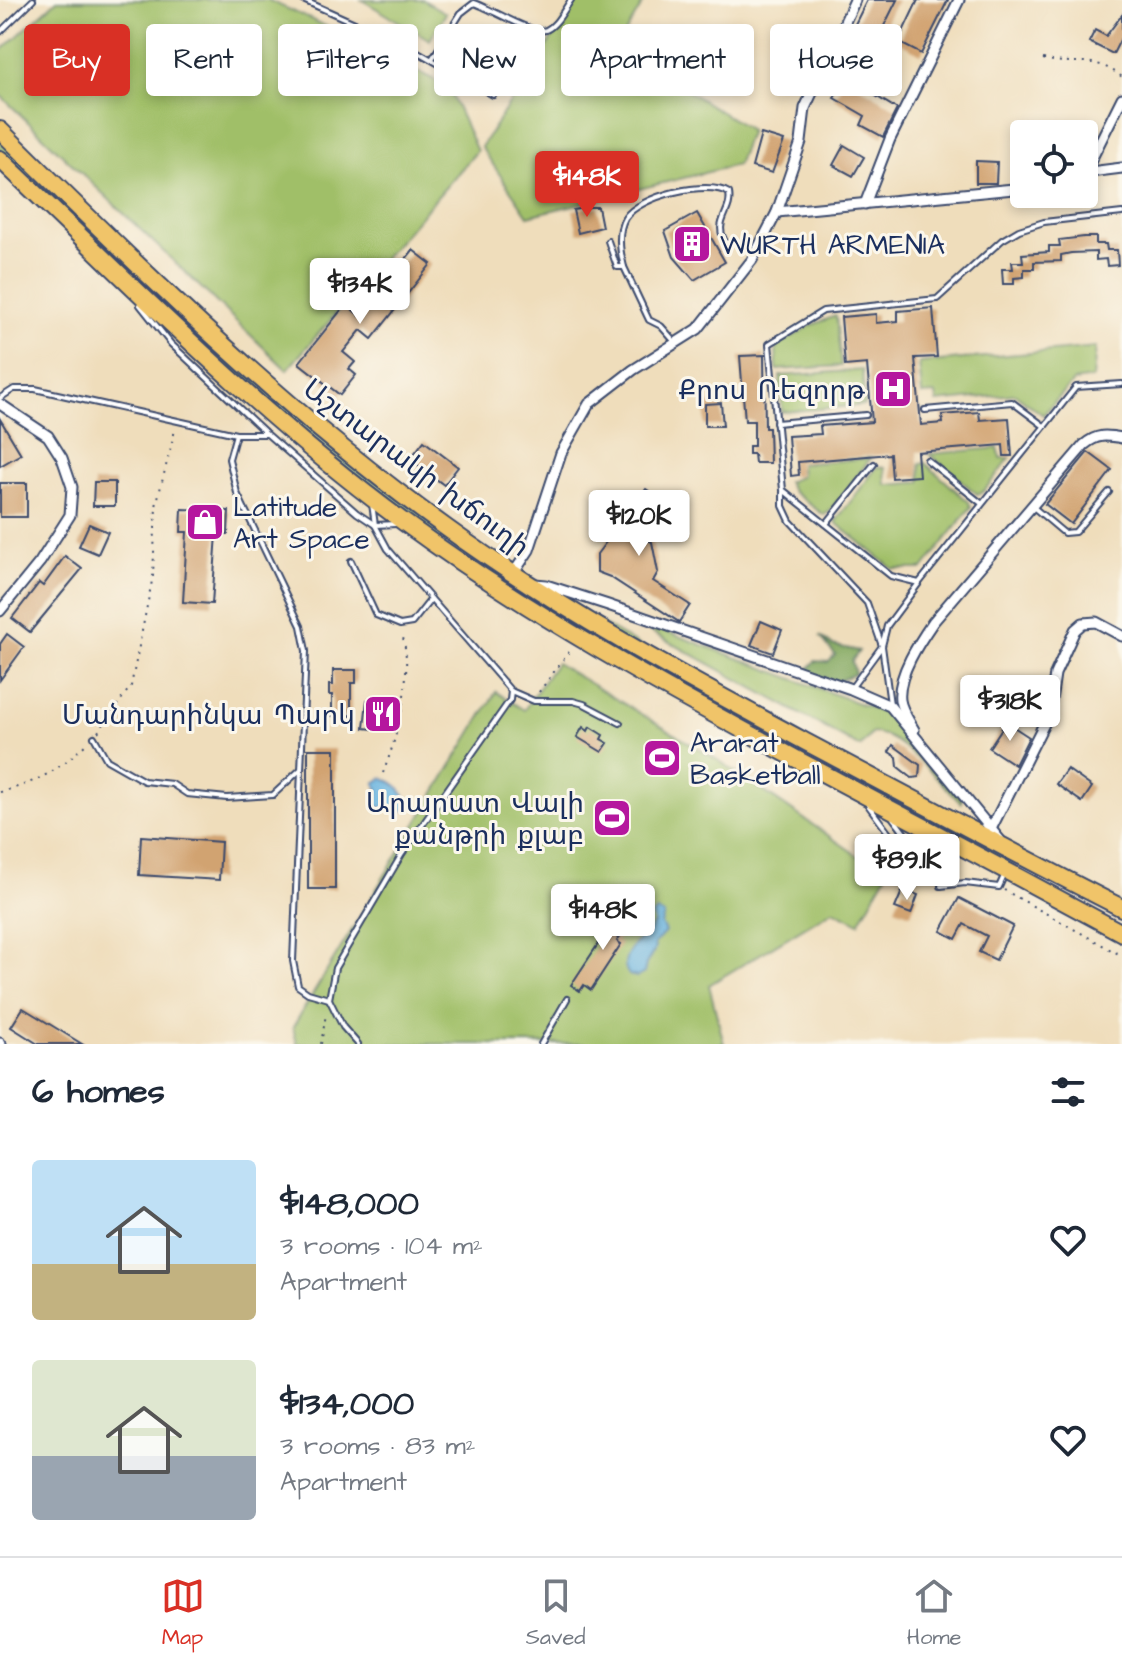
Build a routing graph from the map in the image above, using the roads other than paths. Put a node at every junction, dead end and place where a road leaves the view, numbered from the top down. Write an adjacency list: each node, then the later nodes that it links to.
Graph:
1 (33, 0): 6 (lane)
2 (303, 0): 7 (lane)
3 (571, 0): 7 (lane)
4 (855, 0): 16 (street)
5 (959, 0): 15 (street)
6 (0, 32)
7 (432, 59)
8 (1122, 98): 10 (street)
9 (0, 130): 22 (highway, Աշտարակի խճուղի)
10 (1098, 146)
11 (0, 159): 21 (highway, Աշտարակի խճուղի)
12 (1122, 168): 13 (street)
13 (1098, 171)
14 (1010, 189): 15 (street)
15 (865, 204): 16 (street)
16 (777, 212): 24 (street)
17 (1122, 213): 30 (lane)
18 (608, 241): 20 (lane)
19 (727, 245): 20 (lane)
20 (624, 267): 24 (lane)
21 (122, 276): 23 (highway, Աշտարակի խճուղի); 33 (lane)
22 (169, 294): 23 (highway); 46 (highway, Աշտարակի խճուղի)
23 (156, 309): 39 (highway, Աշտարակի խճուղի)
24 (676, 344): 46 (street)
25 (1122, 384): 31 (lane)
26 (0, 398): 32 (lane)
27 (0, 404): 50 (street)
28 (925, 410): 31 (lane)
29 (866, 415): 30 (lane)
30 (776, 423): 37 (lane)
31 (1044, 426): 40 (lane)
32 (236, 434): 33 (lane); 59 (lane)
33 (267, 434): 44 (lane)
34 (1122, 438): 41 (street)
35 (927, 460): 40 (lane)
36 (874, 464): 43 (lane)
37 (783, 490): 43 (lane); 52 (lane)
38 (1109, 492): 41 (lane)
39 (371, 497): 42 (highway, Աշտարակի խճուղի); 44 (lane)
40 (981, 503): 48 (lane)
41 (1032, 506): 58 (street)
42 (406, 524): 44 (lane); 60 (highway, Աշտարակի խճուղի)
43 (826, 524): 48 (lane)
44 (375, 525): 49 (lane)
45 (351, 561): 49 (lane)
46 (513, 574): 47 (highway, Աշտարակի խճուղի)
47 (528, 583): 53 (street); 63 (highway, Աշտարակի խճուղի)
48 (919, 583): 52 (lane)
49 (431, 599): 54 (lane)
50 (0, 611)
51 (1122, 636): 62 (street)
52 (882, 646): 53 (lane); 55 (lane)
53 (851, 689): 55 (street)
54 (511, 691): 56 (lane); 70 (lane)
55 (890, 706): 58 (street)
56 (620, 723)
57 (94, 737): 59 (lane)
58 (920, 743): 62 (street)
59 (301, 769): 70 (lane)
60 (858, 792): 61 (highway, Աշտարակի խճուղի); 61 (lane)
61 (877, 802): 65 (highway, Աշտարակի խճուղի)
62 (991, 829): 63 (street)
63 (1007, 849): 64 (highway, Աշտարակի խճուղի)
64 (1039, 865): 66 (highway); 68 (highway, Աշտարակի խճուղի)
65 (1007, 871): 66 (highway, Աշտարակի խճուղի); 67 (lane)
66 (1031, 884): 69 (highway, Աշտարակի խճուղի)
67 (941, 886)
68 (1122, 908)
69 (1122, 933)
70 (329, 999): 72 (lane)
71 (567, 999): 73 (lane)
72 (358, 1044)
73 (541, 1044)

